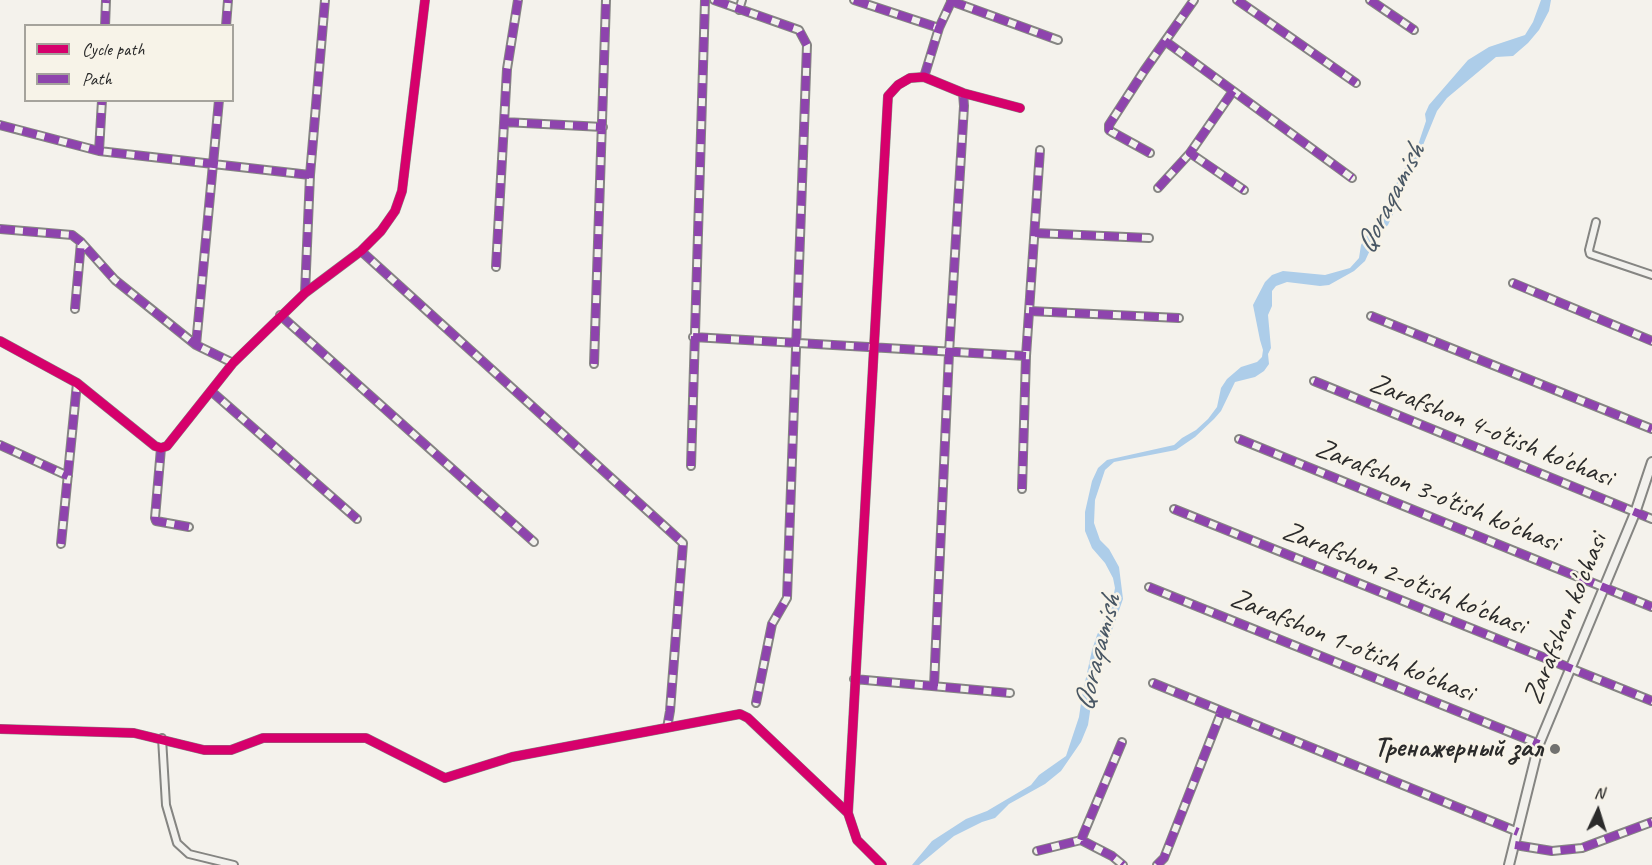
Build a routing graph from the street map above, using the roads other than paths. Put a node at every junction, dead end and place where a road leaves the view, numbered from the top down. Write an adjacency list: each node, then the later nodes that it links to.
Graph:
1 (106, 0): 16 (street)
2 (228, 0): 17 (street)
3 (325, 0): 37 (street)
4 (425, 0): 46 (street)
5 (518, 0): 29 (street)
6 (606, 0): 31 (street)
7 (705, 0): 56 (street)
8 (714, 0): 15 (street)
9 (742, 0): 15 (street)
10 (854, 0): 18 (street)
11 (952, 0): 18 (street); 20 (street)
12 (1194, 0): 21 (street)
13 (1237, 0): 23 (street)
14 (1370, 0): 19 (street)
15 (738, 10): 58 (street)
16 (105, 24)
17 (226, 24)
18 (939, 28): 22 (street)
19 (1414, 30)
20 (1058, 40)
21 (1165, 41): 24 (street); 34 (street)
22 (924, 77): 25 (street); 61 (street)
23 (1356, 83)
24 (1233, 91): 35 (street); 38 (street)
25 (963, 93): 28 (street); 62 (street)
26 (102, 102): 33 (street)
27 (219, 102): 36 (street)
28 (1020, 108)
29 (504, 122): 31 (street); 47 (street)
30 (0, 125): 33 (street)
31 (603, 127): 65 (street)
32 (1040, 150): 43 (street)
33 (99, 151): 36 (street)
34 (1150, 153)
35 (1190, 153): 39 (street); 40 (street)
36 (213, 163): 37 (street); 60 (street)
37 (310, 175): 50 (street)
38 (1352, 178)
39 (1158, 188)
40 (1244, 190)
41 (1596, 222): 48 (street)
42 (0, 229): 45 (street)
43 (1035, 233): 44 (street); 52 (street)
44 (1149, 238)
45 (81, 242): 51 (street); 60 (street)
46 (361, 251): 50 (street); 95 (street)
47 (496, 267)
48 (1652, 275)
49 (1513, 283): 59 (street)
50 (305, 293): 53 (street)
51 (75, 309)
52 (1029, 311): 55 (street); 63 (street)
53 (280, 315): 64 (street); 82 (street)
54 (1371, 316): 69 (street)
55 (1179, 318)
56 (693, 337): 58 (street); 74 (street)
57 (0, 341): 67 (street)
58 (795, 341): 61 (street); 93 (street)
59 (1652, 341)
60 (196, 345): 64 (street)
61 (873, 348): 62 (street); 88 (street)
62 (949, 353): 63 (street); 90 (street)
63 (1026, 357): 76 (street)
64 (233, 363): 68 (street)
65 (594, 364)
66 (1314, 381): 78 (street, Zarafshon 4-o'tish ko'chasi)
67 (77, 383): 72 (street); 75 (street)
68 (211, 391): 72 (street); 79 (street)
69 (1652, 429)
70 (1239, 439): 85 (street, Zarafshon 3-o'tish ko'chasi)
71 (0, 444): 75 (street)
72 (161, 448): 81 (street)
73 (1652, 462): 78 (street, Zarafshon ko'chasi)
74 (691, 466)
75 (68, 476): 83 (street)
76 (1022, 489)
77 (1174, 509): 87 (street, Zarafshon 2-o'tish ko'chasi)
78 (1635, 513): 80 (street, Zarafshon 4-o'tish ko'chasi); 85 (street, Zarafshon ko'chasi)
79 (357, 519)
80 (1652, 519)
81 (189, 527)
82 (534, 542)
83 (61, 544)
84 (1149, 587): 99 (street, Zarafshon 1-o'tish ko'chasi)
85 (1604, 587): 86 (street, Zarafshon 3-o'tish ko'chasi); 87 (street, Zarafshon ko'chasi)
86 (1652, 607)
87 (1571, 668): 92 (street, Zarafshon 2-o'tish ko'chasi); 99 (street, Zarafshon ko'chasi)
88 (854, 680): 90 (street); 100 (street)
89 (1153, 683): 94 (street)
90 (934, 686): 91 (street)
91 (1010, 693)
92 (1652, 701)
93 (756, 703)
94 (1221, 713): 102 (street); 109 (street)
95 (667, 728): 97 (street); 100 (street)
96 (0, 729): 97 (street)
97 (162, 738): 106 (street)
98 (1122, 742): 103 (street)
99 (1539, 744): 102 (street, Zarafshon ko'chasi)
100 (848, 813): 107 (street)
101 (1652, 822): 104 (street)
102 (1518, 832): 104 (street, Zarafshon ko'chasi)
103 (1081, 840): 105 (street); 108 (street)
104 (1515, 845): 110 (street, Zarafshon ko'chasi)
105 (1036, 850)
106 (234, 865)
107 (882, 865)
108 (1123, 865)
109 (1157, 865)
110 (1509, 865)

